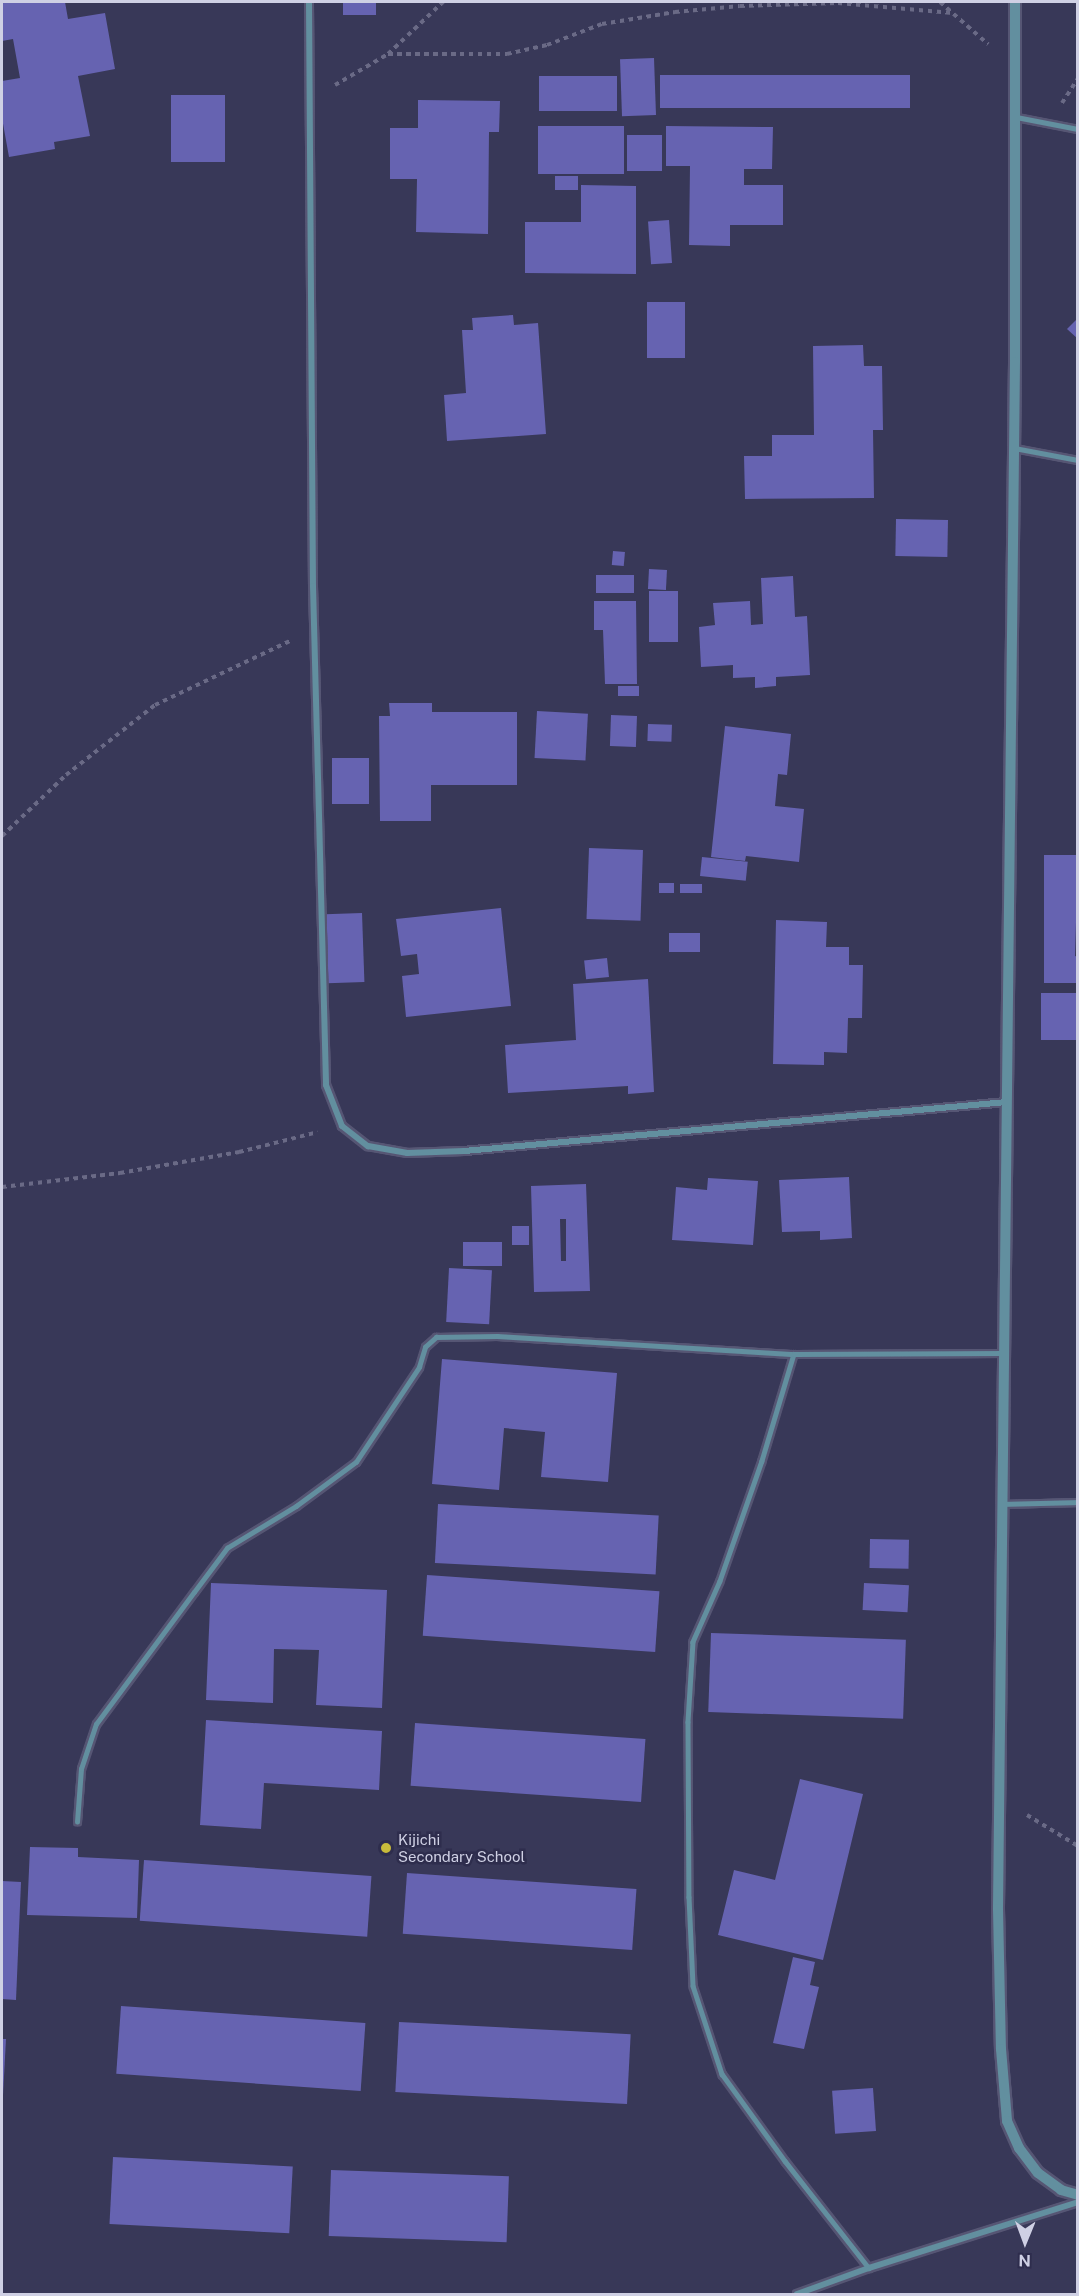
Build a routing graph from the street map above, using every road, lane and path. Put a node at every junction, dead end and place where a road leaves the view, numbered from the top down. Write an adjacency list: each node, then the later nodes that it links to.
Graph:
1 (309, 2): 8 (street)
2 (443, 2): 6 (path)
3 (940, 2): 5 (path)
4 (1016, 2): 7 (street)
5 (953, 13): 6 (path); 7 (path)
6 (388, 54): 8 (path)
7 (1015, 68): 9 (street)
8 (312, 98): 13 (street)
9 (1016, 117): 10 (lane); 11 (street)
10 (1077, 129)
11 (1014, 448): 12 (lane); 15 (street)
12 (1077, 460)
13 (315, 629): 14 (path); 16 (street)
14 (2, 836)
15 (1008, 1102): 16 (street); 18 (street)
16 (342, 1126): 17 (path)
17 (2, 1187)
18 (1004, 1353): 19 (lane); 21 (street)
19 (794, 1354): 23 (lane); 27 (lane)
20 (1077, 1502): 21 (lane)
21 (1002, 1504): 22 (street)
22 (999, 1801): 24 (path); 25 (street)
23 (77, 1822)
24 (1077, 1845)
25 (1077, 2195)
26 (1077, 2202): 27 (street)
27 (869, 2268): 28 (street)
28 (797, 2295)

